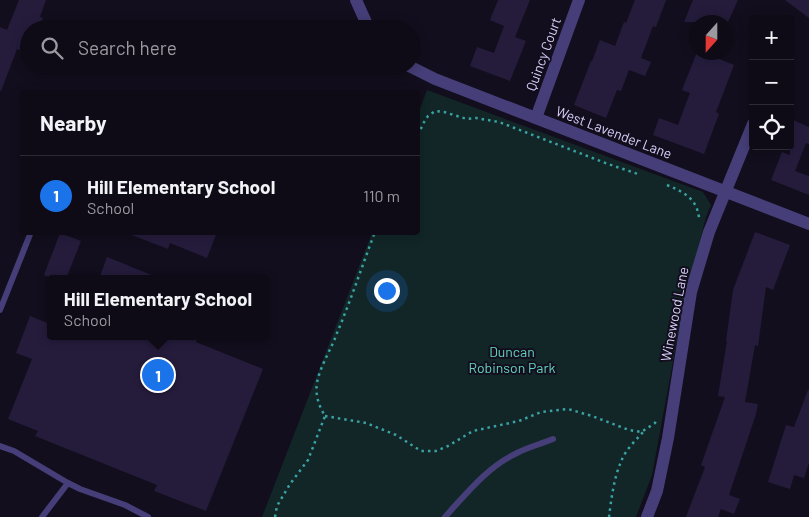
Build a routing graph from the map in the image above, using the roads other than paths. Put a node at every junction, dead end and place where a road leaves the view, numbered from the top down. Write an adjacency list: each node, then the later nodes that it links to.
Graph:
1 (356, 0): 3 (street)
2 (579, 0): 5 (street, Quincy Court)
3 (365, 20)
4 (420, 72): 5 (street, West Lavender Lane)
5 (536, 118): 7 (street, West Lavender Lane)
6 (749, 134): 7 (street, Winewood Lane)
7 (725, 192): 8 (street, West Lavender Lane); 17 (street, Winewood Lane)
8 (809, 224)
9 (30, 235): 10 (lane)
10 (0, 310)
11 (553, 439): 16 (lane)
12 (0, 446): 13 (lane)
13 (68, 483): 14 (lane); 15 (lane)
14 (42, 517)
15 (148, 517)
16 (445, 517)
17 (647, 517)

